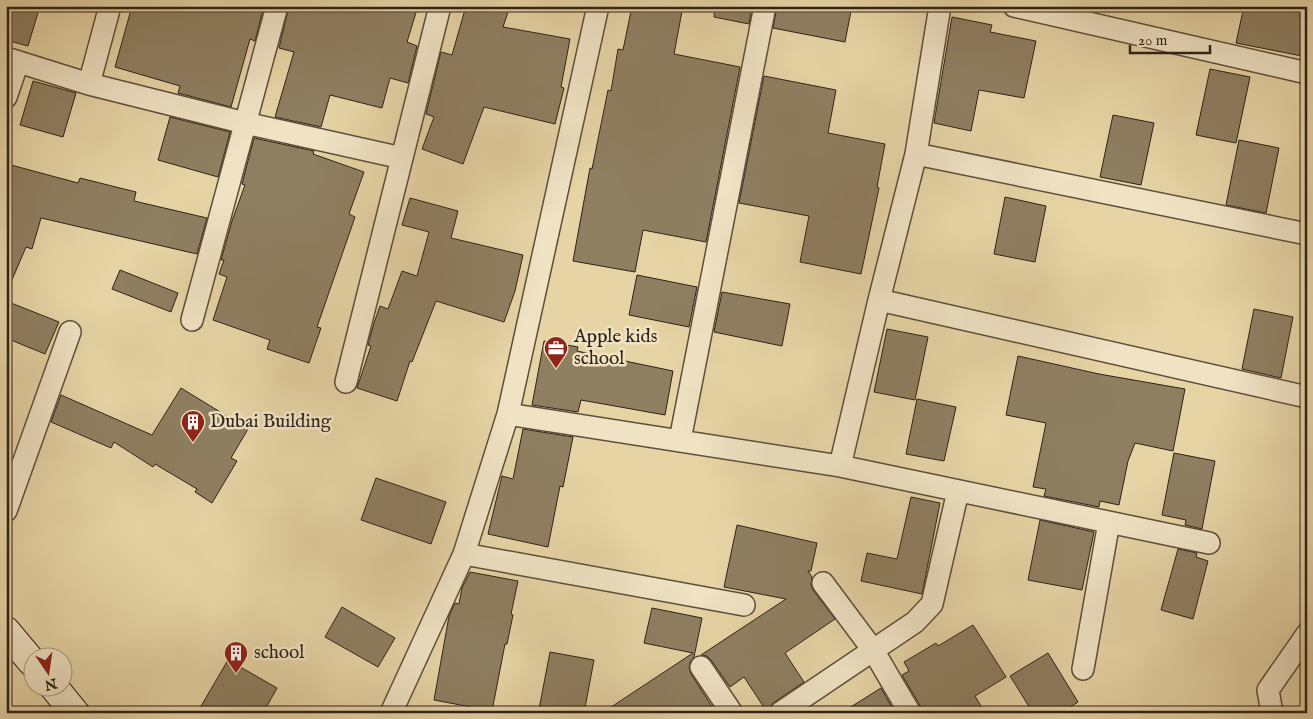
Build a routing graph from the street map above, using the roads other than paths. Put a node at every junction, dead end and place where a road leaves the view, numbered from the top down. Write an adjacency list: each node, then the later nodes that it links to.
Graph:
1 (110, 6): 10 (street)
2 (277, 6): 12 (street)
3 (440, 6): 14 (street)
4 (598, 6): 21 (street)
5 (765, 6): 22 (street)
6 (940, 6): 13 (street)
7 (1014, 6): 9 (street)
8 (12, 60): 10 (street); 11 (street)
9 (1307, 73)
10 (88, 84): 12 (street)
11 (6, 97)
12 (245, 123): 14 (street); 17 (street)
13 (916, 154): 15 (street); 16 (street)
14 (402, 158): 19 (street)
15 (1307, 234)
16 (879, 300): 20 (street); 23 (street)
17 (192, 320)
18 (70, 332): 25 (street)
19 (346, 382)
20 (1307, 397)
21 (508, 414): 22 (street); 28 (street)
22 (680, 440): 23 (street)
23 (840, 466): 24 (street)
24 (958, 491): 26 (street); 34 (street)
25 (6, 511)
26 (1109, 522): 27 (street); 36 (street)
27 (1209, 544)
28 (464, 554): 30 (street); 39 (street)
29 (823, 583): 34 (street)
30 (744, 605)
31 (6, 631): 33 (street)
32 (1307, 634): 43 (street)
33 (22, 650)
34 (873, 650): 41 (street); 42 (street)
35 (701, 667): 40 (street)
36 (1083, 669)
37 (61, 696): 38 (street)
38 (75, 713)
39 (391, 713)
40 (732, 713)
41 (780, 713)
42 (910, 713)
43 (1272, 713)

